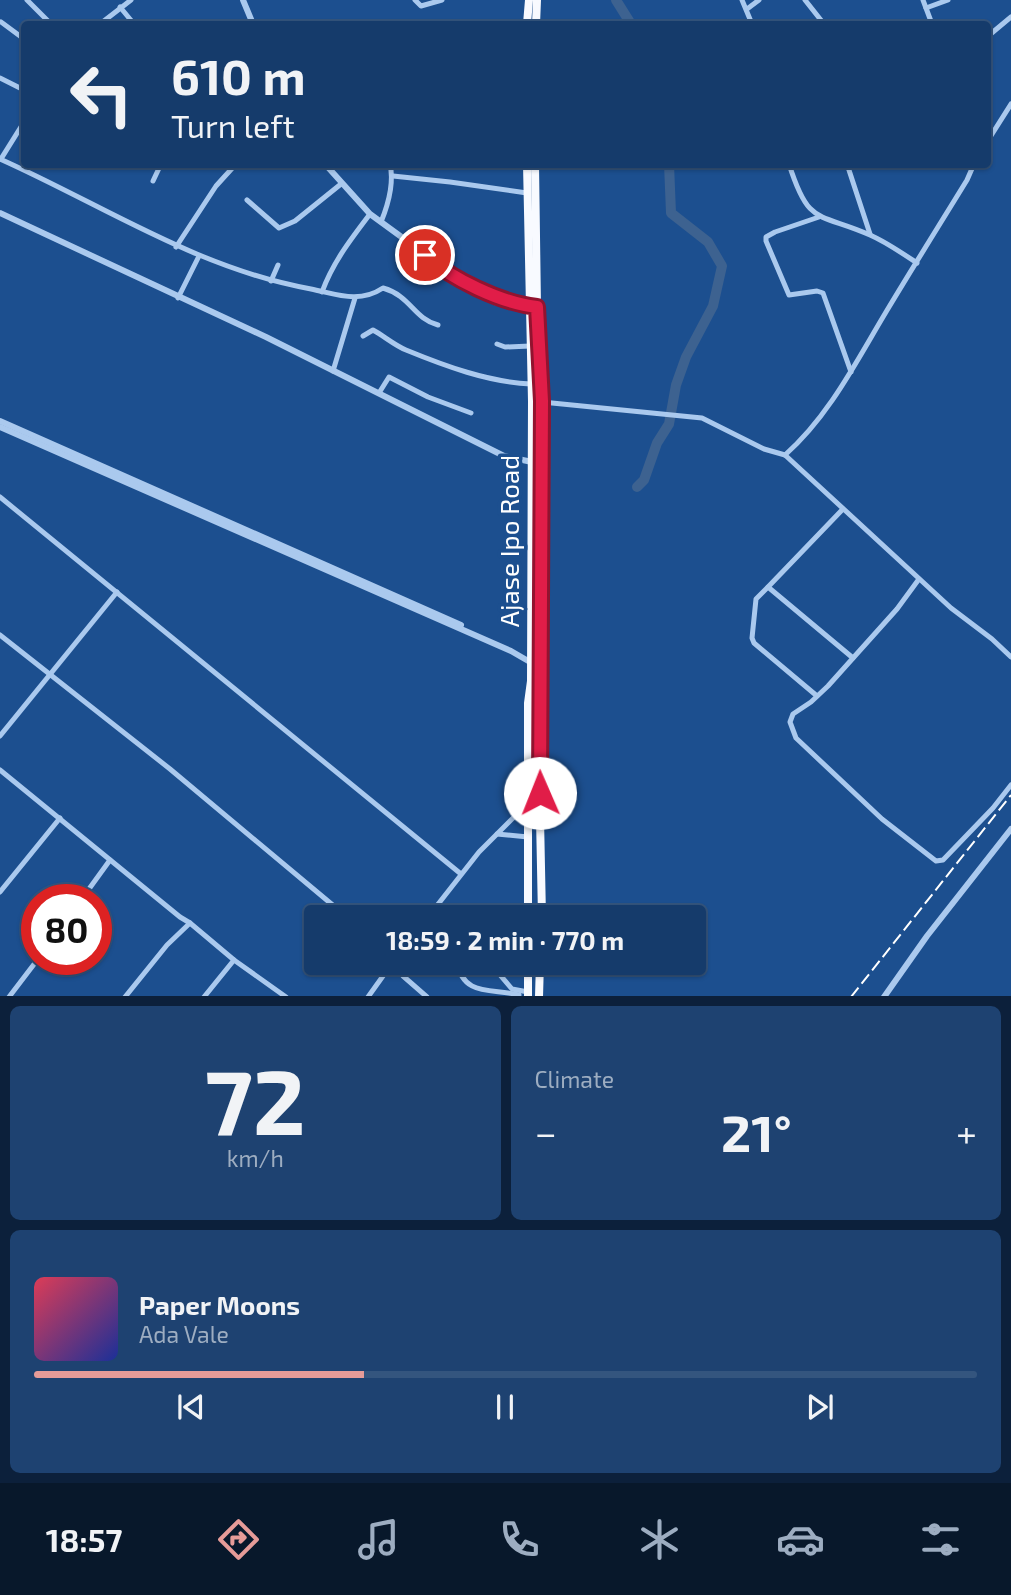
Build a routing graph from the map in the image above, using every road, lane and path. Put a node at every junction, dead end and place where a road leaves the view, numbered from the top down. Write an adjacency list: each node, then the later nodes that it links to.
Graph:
1 (27, 0): 18 (street)
2 (131, 0): 13 (street)
3 (243, 0): 21 (street)
4 (415, 0): 5 (street)
5 (442, 0)
6 (529, 0): 17 (highway)
7 (537, 0): 17 (highway)
8 (741, 0): 15 (street)
9 (759, 0): 15 (street)
10 (805, 0): 23 (street)
11 (923, 0): 14 (street)
12 (948, 0): 14 (street)
13 (120, 7): 19 (street); 20 (street)
14 (926, 8): 24 (street)
15 (747, 9): 22 (street)
16 (1011, 17): 26 (street)
17 (534, 18)
18 (48, 21)
19 (104, 21)
20 (132, 21)
21 (252, 21)
22 (751, 21)
23 (822, 21)
24 (931, 21)
25 (1, 22): 27 (street)
26 (991, 34)
27 (21, 37)
28 (0, 78): 29 (street)
29 (21, 88)
30 (1011, 104): 32 (street)
31 (21, 127): 33 (street)
32 (991, 136)
33 (1, 159): 53 (street)
34 (160, 168): 44 (street)
35 (232, 168): 53 (street)
36 (328, 168): 45 (street)
37 (391, 168): 43 (street)
38 (527, 168): 46 (highway, Ajase Ipo Road)
39 (535, 168): 61 (highway, Ajase Ipo Road)
40 (791, 168): 50 (street)
41 (848, 168): 52 (street)
42 (972, 168): 55 (street)
43 (393, 176): 46 (street); 51 (street)
44 (153, 181)
45 (341, 184): 47 (street); 49 (street)
46 (527, 193): 61 (highway, Ajase Ipo Road)
47 (247, 200)
48 (0, 213): 59 (street)
49 (370, 214): 51 (street); 58 (street)
50 (819, 217): 52 (street); 67 (street)
51 (382, 222): 61 (street)
52 (870, 235): 55 (street)
53 (176, 247): 54 (street)
54 (199, 256): 57 (street); 59 (street)
55 (917, 262): 67 (street)
56 (278, 265): 57 (street)
57 (271, 281): 58 (street)
58 (322, 292): 60 (street)
59 (178, 298): 66 (street)
60 (355, 298): 62 (street); 66 (street)
61 (533, 310): 65 (highway, Ajase Ipo Road); 71 (highway, Ajase Ipo Road)
62 (438, 325)
63 (363, 336): 68 (street)
64 (497, 344): 65 (street)
65 (530, 346): 68 (highway, Ajase Ipo Road)
66 (333, 371): 69 (street)
67 (851, 372): 75 (street)
68 (531, 384): 70 (highway, Ajase Ipo Road)
69 (379, 393): 72 (street); 76 (street)
70 (532, 401): 71 (street); 76 (highway, Ajase Ipo Road)
71 (542, 401): 75 (street); 104 (highway, Ajase Ipo Road)
72 (471, 413)
73 (0, 421): 83 (street)
74 (0, 427): 86 (street)
75 (785, 455): 78 (street)
76 (532, 462): 83 (highway, Ajase Ipo Road)
77 (0, 497): 81 (street)
78 (842, 510): 79 (street); 80 (street)
79 (919, 579): 84 (street); 85 (street)
80 (768, 587): 84 (street); 88 (street)
81 (117, 592): 87 (street); 98 (street)
82 (0, 635): 87 (street)
83 (531, 648): 86 (highway, Ajase Ipo Road)
84 (853, 657): 88 (street)
85 (1011, 657)
86 (530, 662): 92 (highway, Ajase Ipo Road)
87 (51, 674): 89 (street); 101 (street)
88 (817, 696): 91 (street)
89 (0, 736)
90 (0, 770): 93 (street)
91 (1011, 785)
92 (527, 803): 95 (street); 96 (highway, Ajase Ipo Road)
93 (60, 818): 97 (street); 100 (street)
94 (1011, 829): 124 (street)
95 (497, 834): 96 (street); 98 (street)
96 (528, 837): 103 (highway, Ajase Ipo Road)
97 (110, 860): 99 (street); 105 (street)
98 (461, 874): 102 (street)
99 (93, 884)
100 (0, 892)
101 (333, 905)
102 (437, 905)
103 (528, 905)
104 (542, 905)
105 (190, 923): 106 (street); 117 (street)
106 (234, 960): 118 (street); 119 (street)
107 (25, 975): 116 (street)
108 (383, 975): 120 (street)
109 (404, 975): 114 (street)
110 (459, 975): 115 (street)
111 (500, 975): 115 (street)
112 (526, 975): 115 (highway)
113 (540, 975): 123 (highway)
114 (418, 990): 121 (street); 122 (street)
115 (523, 994)
116 (9, 996)
117 (125, 996)
118 (204, 996)
119 (285, 996)
120 (368, 996)
121 (412, 996)
122 (427, 996)
123 (539, 996)
124 (884, 996)

